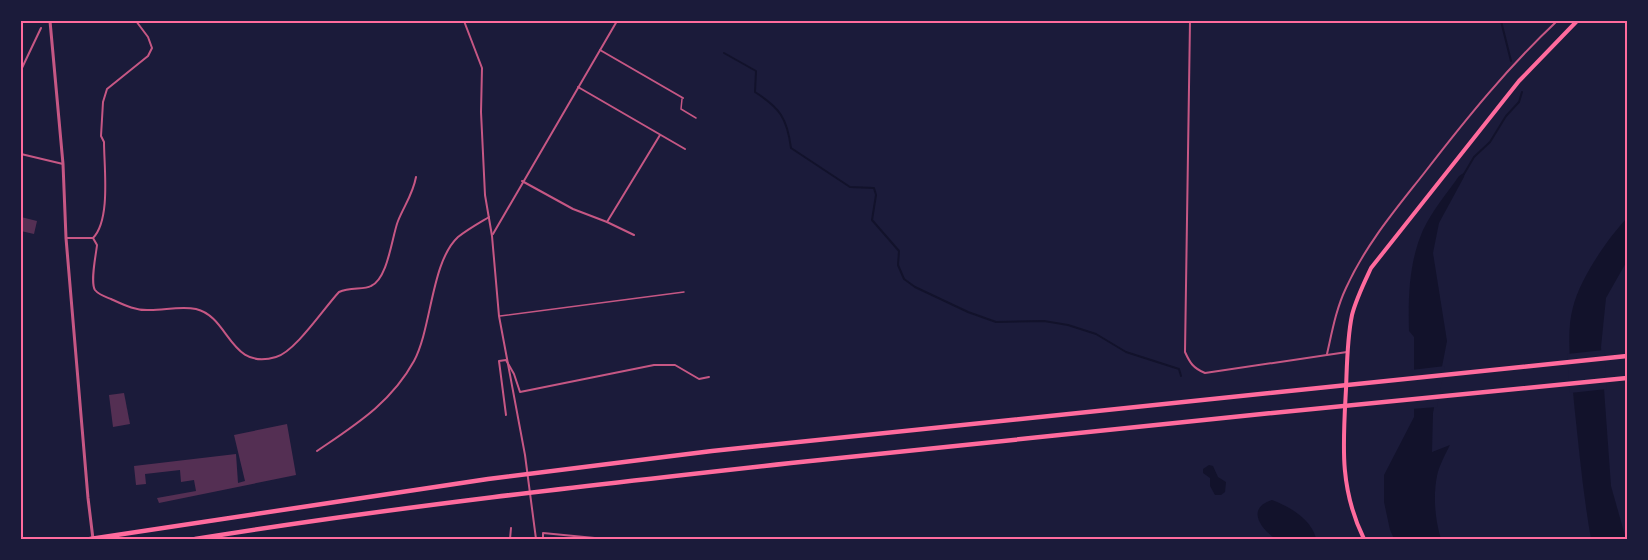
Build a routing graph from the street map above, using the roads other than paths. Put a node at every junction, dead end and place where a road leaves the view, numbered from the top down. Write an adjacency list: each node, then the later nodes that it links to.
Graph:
1 (50, 21): 17 (street)
2 (136, 21): 25 (street)
3 (464, 21): 20 (street)
4 (617, 21): 9 (street)
5 (1190, 21): 29 (street)
6 (1557, 21): 29 (street)
7 (1577, 21): 28 (main road)
8 (41, 28): 10 (street)
9 (600, 50): 11 (street); 12 (street)
10 (21, 70)
11 (578, 87): 14 (street); 19 (street)
12 (683, 98): 13 (lane)
13 (696, 118)
14 (660, 135): 15 (street); 21 (street)
15 (685, 149)
16 (21, 154): 17 (street)
17 (63, 164): 24 (street)
18 (416, 177): 25 (street)
19 (522, 181): 21 (street); 23 (street)
20 (489, 217): 23 (street); 35 (street)
21 (607, 222): 22 (street)
22 (634, 235)
23 (492, 236): 27 (street)
24 (66, 238): 25 (street); 37 (street)
25 (93, 238)
26 (684, 292): 27 (lane)
27 (499, 316): 31 (street)
28 (1347, 352): 29 (street); 43 (main road)
29 (1328, 354)
30 (1627, 356): 37 (highway)
31 (506, 360): 32 (street); 34 (street); 40 (street)
32 (710, 377)
33 (1627, 378): 38 (highway)
34 (506, 416)
35 (317, 451)
36 (511, 528): 39 (street)
37 (92, 539)
38 (195, 539)
39 (510, 539)
40 (536, 539)
41 (543, 539): 42 (street)
42 (605, 539)
43 (1364, 539)

